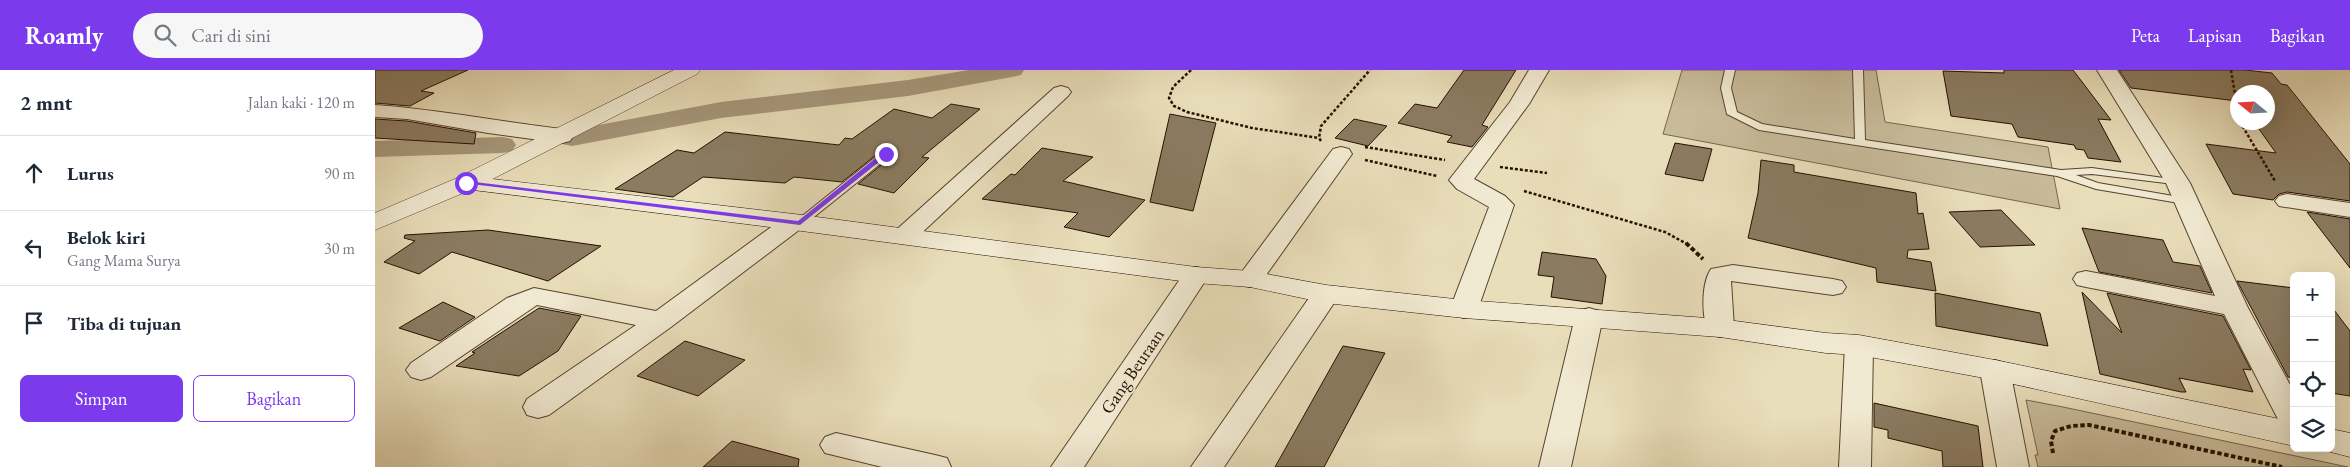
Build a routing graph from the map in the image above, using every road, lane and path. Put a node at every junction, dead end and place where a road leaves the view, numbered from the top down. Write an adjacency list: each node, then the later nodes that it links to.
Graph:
1 (690, 70): 11 (main road)
2 (1539, 70): 29 (street)
3 (1730, 70): 12 (lane)
4 (1858, 70): 12 (lane)
5 (2107, 70): 17 (street)
6 (2231, 70): 7 (path)
7 (2234, 85)
8 (1061, 92): 22 (street)
9 (375, 111): 11 (street)
10 (2245, 130): 18 (path)
11 (562, 136): 16 (main road)
12 (1860, 144): 15 (lane)
13 (886, 154): 21 (lane)
14 (1341, 154): 25 (street)
15 (2059, 174): 17 (lane); 17 (lane)
16 (466, 183): 20 (main road); 21 (main road)
17 (2182, 192): 28 (street)
18 (2287, 201): 19 (street)
19 (2350, 210)
20 (375, 222)
21 (797, 223): 22 (main road); 31 (street)
22 (904, 236): 23 (main road)
23 (1196, 275): 25 (main road); 44 (street, Gang Beuraan)
24 (2086, 279): 28 (street)
25 (1250, 280): 27 (main road)
26 (1833, 288): 32 (street)
27 (1326, 294): 29 (main road); 45 (street)
28 (2234, 308): 37 (street)
29 (1464, 309): 30 (main road)
30 (1589, 317): 32 (main road); 46 (street)
31 (661, 321): 34 (street); 36 (street)
32 (1720, 328): 33 (main road)
33 (1859, 345): 35 (main road); 47 (street)
34 (421, 370)
35 (1995, 370): 38 (main road); 48 (street)
36 (538, 407)
37 (2290, 413)
38 (2290, 433)
39 (2335, 442): 41 (main road)
40 (836, 445): 43 (street)
41 (2350, 445)
42 (2053, 453): 49 (path)
43 (935, 467)
44 (1067, 467)
45 (1207, 467)
46 (1555, 467)
47 (1855, 467)
48 (2013, 467)
49 (2282, 467)

